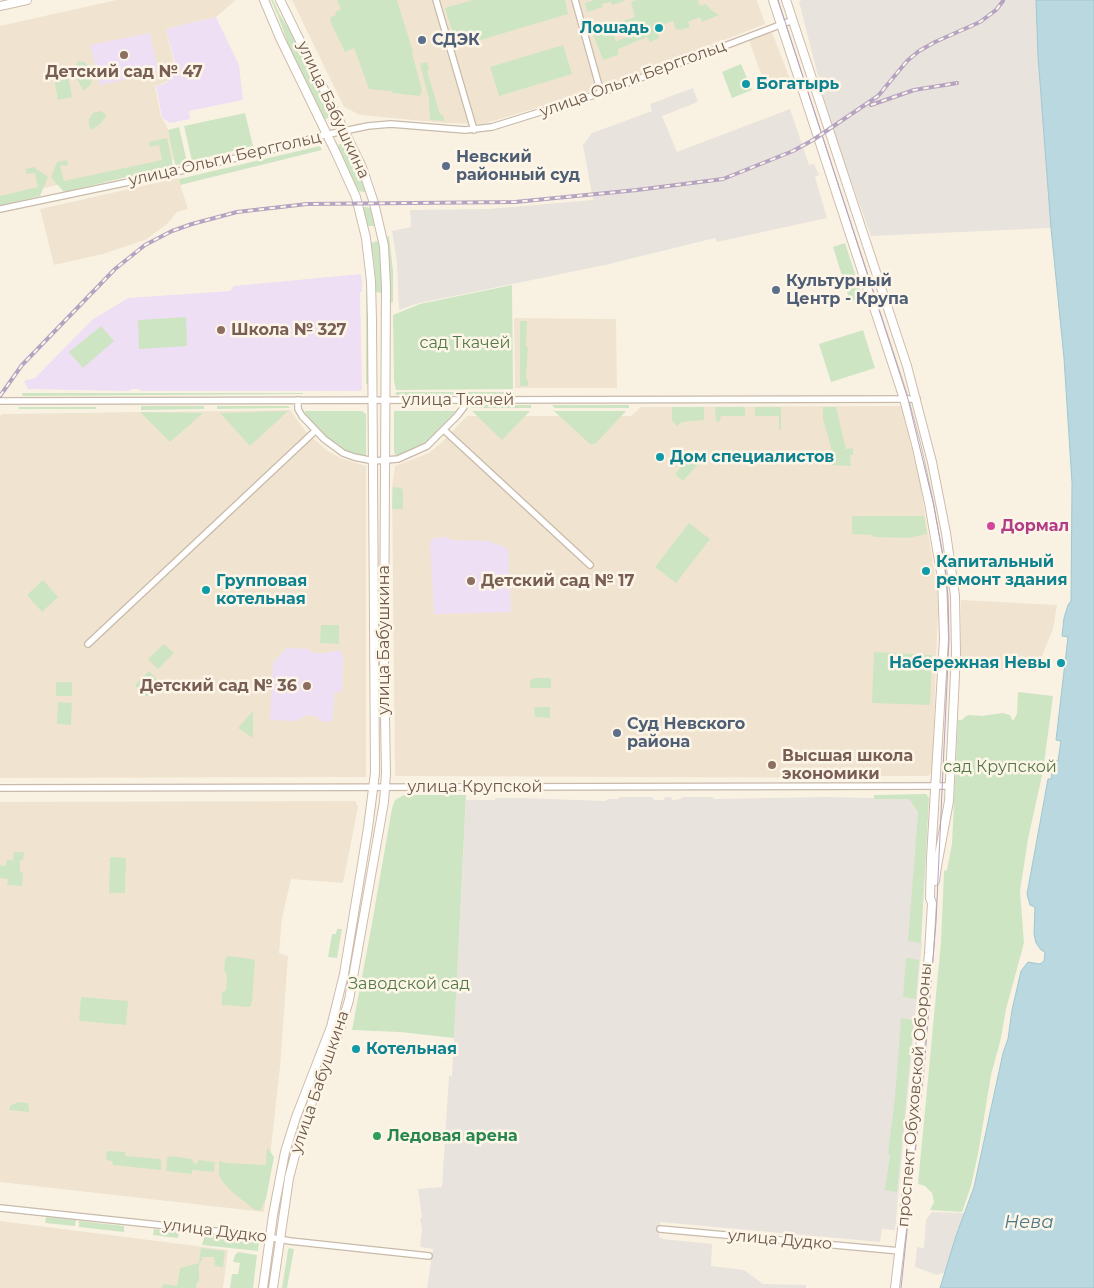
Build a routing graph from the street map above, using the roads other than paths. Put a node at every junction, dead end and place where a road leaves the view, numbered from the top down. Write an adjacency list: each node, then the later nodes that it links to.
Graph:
1 (27, 0): 8 (street)
2 (264, 0): 14 (street, улица Бабушкина)
3 (280, 0): 13 (street, улица Бабушкина)
4 (436, 0): 12 (street)
5 (575, 0): 11 (street)
6 (773, 0): 10 (street, проспект Обуховской Обороны)
7 (786, 0): 9 (street, проспект Обуховской Обороны)
8 (0, 6)
9 (793, 20): 10 (street, улица Ольги Берггольц); 21 (street, проспект Обуховской Обороны)
10 (781, 25): 11 (street, улица Ольги Берггольц); 20 (street, проспект Обуховской Обороны)
11 (601, 93): 12 (street, улица Ольги Берггольц)
12 (474, 130): 13 (street, улица Ольги Берггольц)
13 (345, 131): 14 (street, улица Ольги Берггольц); 16 (street, улица Бабушкина)
14 (328, 134): 15 (street, улица Бабушкина); 17 (street, улица Ольги Берггольц)
15 (356, 197): 16 (street); 19 (street, улица Бабушкина)
16 (372, 197): 18 (street, улица Бабушкина)
17 (0, 209)
18 (382, 233): 19 (street); 24 (street, улица Бабушкина)
19 (366, 238): 23 (street, улица Бабушкина)
20 (904, 399): 21 (street, улица Ткачей); 25 (street, улица Ткачей); 33 (street, проспект Обуховской Обороны)
21 (917, 399): 34 (street, проспект Обуховской Обороны)
22 (298, 400): 23 (street, улица Ткачей); 26 (street, улица Ткачей); 28 (street)
23 (373, 400): 24 (street, улица Ткачей); 29 (street, улица Бабушкина)
24 (385, 400): 25 (street, улица Ткачей); 30 (street, улица Бабушкина)
25 (464, 400): 27 (street)
26 (0, 401)
27 (444, 430): 30 (street); 31 (street)
28 (316, 431): 29 (street); 32 (street)
29 (374, 461): 30 (street); 35 (street, улица Бабушкина)
30 (384, 461): 36 (street, улица Бабушкина)
31 (590, 565)
32 (88, 644)
33 (936, 786): 34 (street, улица Крупской); 36 (street, улица Крупской); 38 (street, проспект Обуховской Обороны)
34 (949, 786): 38 (street, проспект Обуховской Обороны)
35 (374, 787): 36 (street, улица Крупской); 37 (street, улица Крупской); 41 (street, улица Бабушкина)
36 (385, 787): 42 (street, улица Бабушкина)
37 (0, 788)
38 (932, 902): 43 (street, проспект Обуховской Обороны)
39 (0, 1208): 41 (street, улица Дудко)
40 (660, 1229): 43 (street, улица Дудко)
41 (269, 1237): 42 (street, улица Дудко); 45 (street, улица Бабушкина)
42 (280, 1239): 44 (street, улица Дудко); 46 (street, улица Бабушкина)
43 (900, 1251): 47 (street, проспект Обуховской Обороны)
44 (429, 1256)
45 (263, 1288)
46 (272, 1288)
47 (895, 1288)

